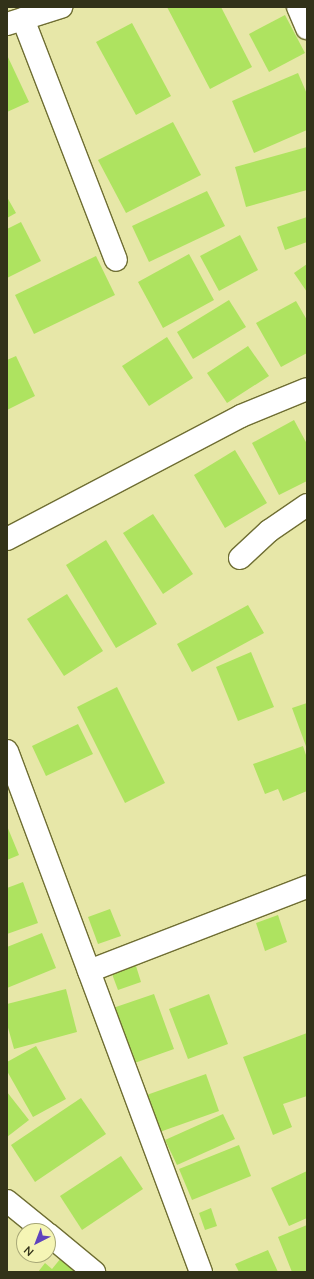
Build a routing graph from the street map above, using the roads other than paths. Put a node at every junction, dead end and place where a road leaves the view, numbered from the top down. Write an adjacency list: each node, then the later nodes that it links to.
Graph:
1 (61, 7): 3 (street)
2 (298, 7): 4 (street)
3 (15, 22): 5 (street)
4 (307, 28)
5 (116, 260)
6 (306, 394): 8 (street)
7 (307, 505): 9 (street)
8 (7, 539)
9 (240, 558)
10 (7, 751): 12 (street)
11 (307, 887): 12 (street)
12 (89, 971): 17 (street)
13 (7, 1201): 14 (street)
14 (34, 1223)
15 (56, 1241): 16 (street)
16 (94, 1272)
17 (201, 1272)

